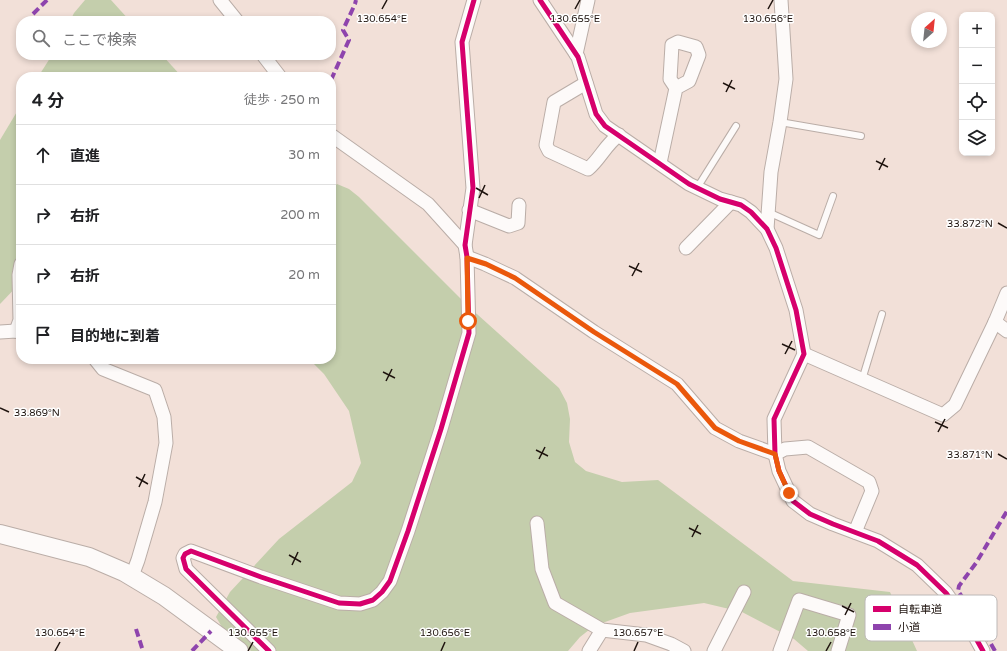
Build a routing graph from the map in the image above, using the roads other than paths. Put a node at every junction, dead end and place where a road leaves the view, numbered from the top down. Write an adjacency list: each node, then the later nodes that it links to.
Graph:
1 (220, 0): 6 (street)
2 (474, 0): 22 (street)
3 (540, 0): 7 (street)
4 (588, 0): 7 (street)
5 (781, 0): 12 (street)
6 (233, 16)
7 (576, 54): 10 (street)
8 (267, 60): 9 (street)
9 (276, 72)
10 (586, 83): 14 (street); 14 (street)
11 (676, 88): 17 (street)
12 (780, 122): 15 (lane); 23 (street)
13 (736, 126): 18 (lane)
14 (619, 135): 17 (street)
15 (861, 136)
16 (336, 139): 26 (street)
17 (660, 163): 18 (street)
18 (697, 188): 20 (street)
19 (833, 196): 23 (lane)
20 (731, 202): 24 (street); 25 (street)
21 (519, 205): 22 (street)
22 (470, 210): 26 (street)
23 (768, 212): 24 (street)
24 (767, 229): 33 (street)
25 (686, 248)
26 (466, 252): 36 (street); 46 (street)
27 (1007, 292): 29 (street)
28 (882, 314): 35 (lane)
29 (995, 322): 31 (street); 35 (street)
30 (16, 331): 32 (street)
31 (1007, 331)
32 (0, 332)
33 (804, 354): 35 (street); 36 (street)
34 (99, 364): 40 (street)
35 (862, 380)
36 (775, 454): 38 (street); 38 (street)
37 (537, 523): 43 (street)
38 (855, 532): 42 (street)
39 (0, 534): 40 (street)
40 (132, 576): 45 (street)
41 (744, 592): 49 (street)
42 (947, 595)
43 (602, 630): 47 (street); 48 (street)
44 (977, 641): 52 (street)
45 (239, 651)
46 (269, 651)
47 (589, 651)
48 (684, 651)
49 (714, 651)
50 (780, 651): 51 (street)
51 (838, 651)
52 (983, 651)

